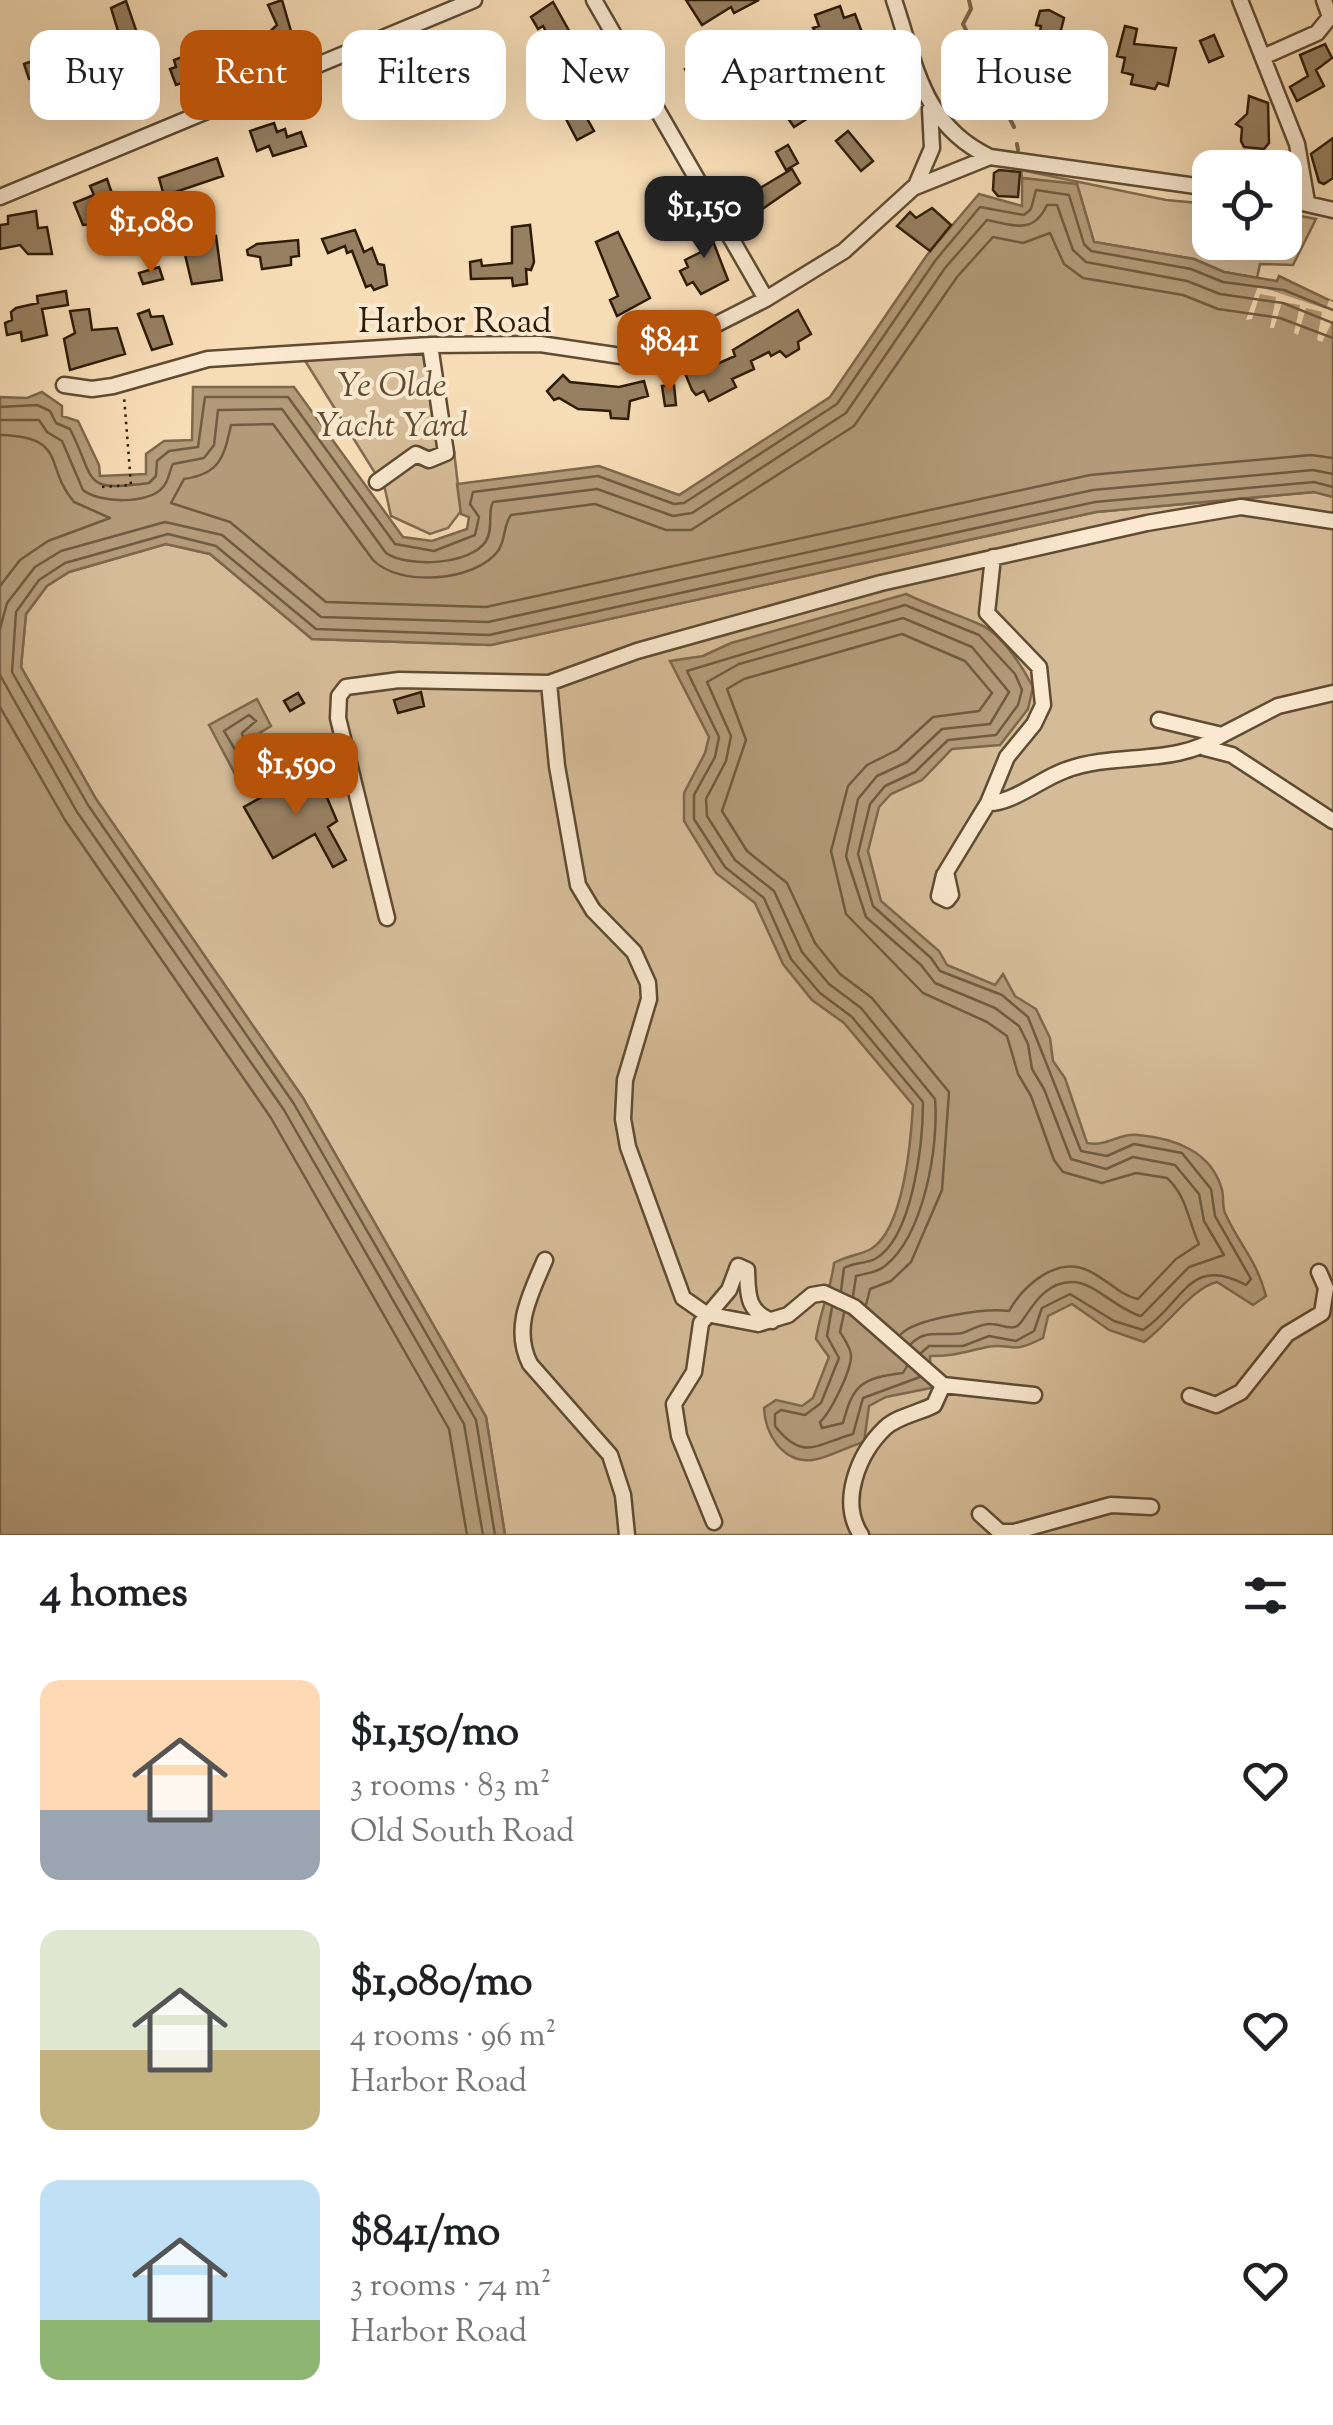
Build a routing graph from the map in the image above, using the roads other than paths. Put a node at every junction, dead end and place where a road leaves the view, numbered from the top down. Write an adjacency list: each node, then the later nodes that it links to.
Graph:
1 (474, 0): 11 (street)
2 (594, 0): 15 (street)
3 (894, 0): 7 (street)
4 (1240, 0): 6 (street)
5 (1324, 0): 6 (street)
6 (1263, 56): 13 (street)
7 (930, 107): 8 (street); 10 (street)
8 (990, 158): 9 (street, Harbor Road); 10 (street, Harbor Road)
9 (1192, 186)
10 (913, 188): 15 (street, Harbor Road)
11 (0, 197)
12 (1302, 201): 13 (street)
13 (1307, 202): 14 (street)
14 (1333, 210)
15 (766, 299): 16 (street, Harbor Road)
16 (430, 346): 17 (street, Harbor Road); 18 (street)
17 (64, 385)
18 (377, 482)
19 (1333, 521): 20 (street)
20 (993, 557): 21 (street); 26 (street)
21 (549, 683): 29 (street); 34 (street)
22 (1333, 693): 24 (street)
23 (1159, 720): 24 (street)
24 (1222, 735): 25 (street)
25 (1204, 748): 26 (street); 27 (street)
26 (988, 803): 28 (street)
27 (1333, 821)
28 (944, 875)
29 (388, 918)
30 (545, 1260): 42 (street)
31 (1318, 1272): 38 (street)
32 (728, 1290): 33 (street); 33 (street); 34 (street)
33 (746, 1294): 35 (street)
34 (706, 1314): 35 (street); 41 (street)
35 (773, 1322): 36 (street)
36 (938, 1380): 37 (street); 43 (street)
37 (1034, 1395)
38 (1190, 1396)
39 (1151, 1507): 40 (street)
40 (980, 1514)
41 (714, 1522)
42 (628, 1535)
43 (861, 1535)

